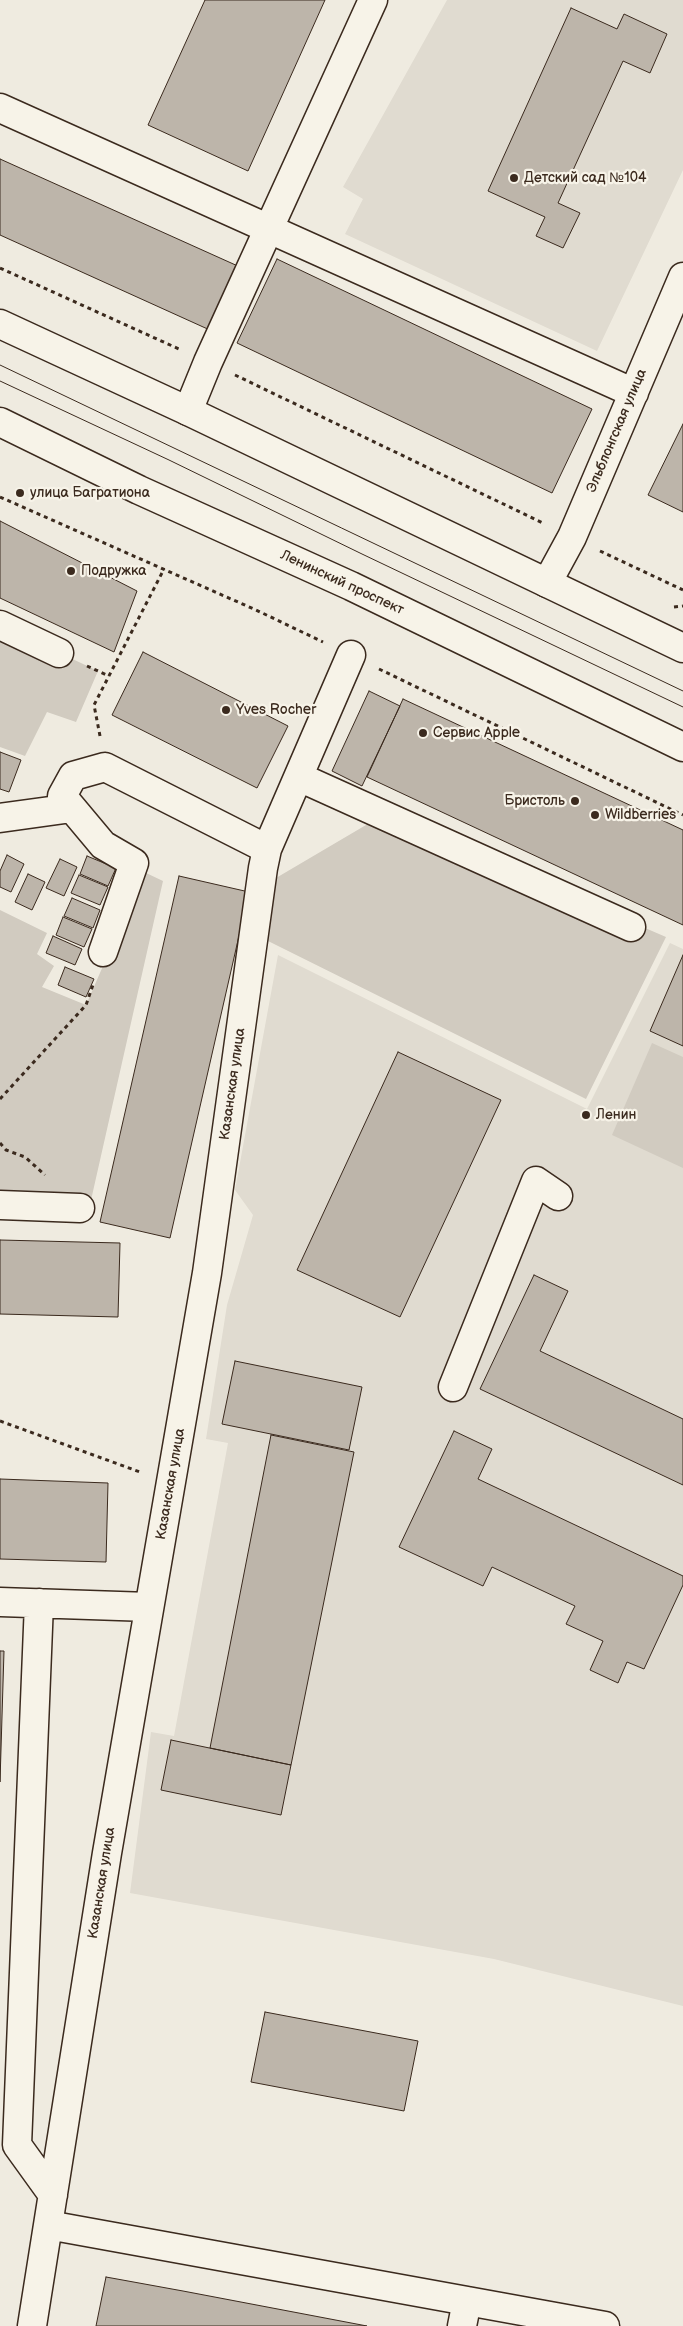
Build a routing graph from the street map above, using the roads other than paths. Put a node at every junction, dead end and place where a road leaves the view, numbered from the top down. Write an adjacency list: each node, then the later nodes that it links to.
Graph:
1 (373, 0): 3 (street)
2 (0, 108): 3 (street)
3 (268, 229): 6 (street); 7 (street)
4 (683, 277): 6 (street, Эльблонгская улица)
5 (0, 324): 7 (street)
6 (634, 393): 9 (street, Эльблонгская улица)
7 (188, 411): 9 (street)
8 (0, 422): 14 (street, Ленинский проспект)
9 (547, 583): 11 (street)
10 (0, 625): 12 (street)
11 (683, 648)
12 (59, 653)
13 (351, 655): 15 (street, Казанская улица)
14 (683, 747)
15 (299, 777): 18 (street, Казанская улица); 19 (street)
16 (72, 808): 17 (street); 18 (street); 20 (street)
17 (0, 818)
18 (267, 849): 27 (street, Казанская улица)
19 (631, 927)
20 (103, 952)
21 (558, 1196): 24 (street)
22 (0, 1205): 23 (street)
23 (80, 1208)
24 (453, 1387)
25 (0, 1602): 26 (street)
26 (38, 1603): 27 (street); 28 (street)
27 (149, 1607): 28 (street, Казанская улица)
28 (53, 2194): 29 (street, Казанская улица)
29 (48, 2226): 30 (street); 31 (street, Казанская улица)
30 (464, 2313): 32 (street)
31 (32, 2326)
32 (605, 2326)

